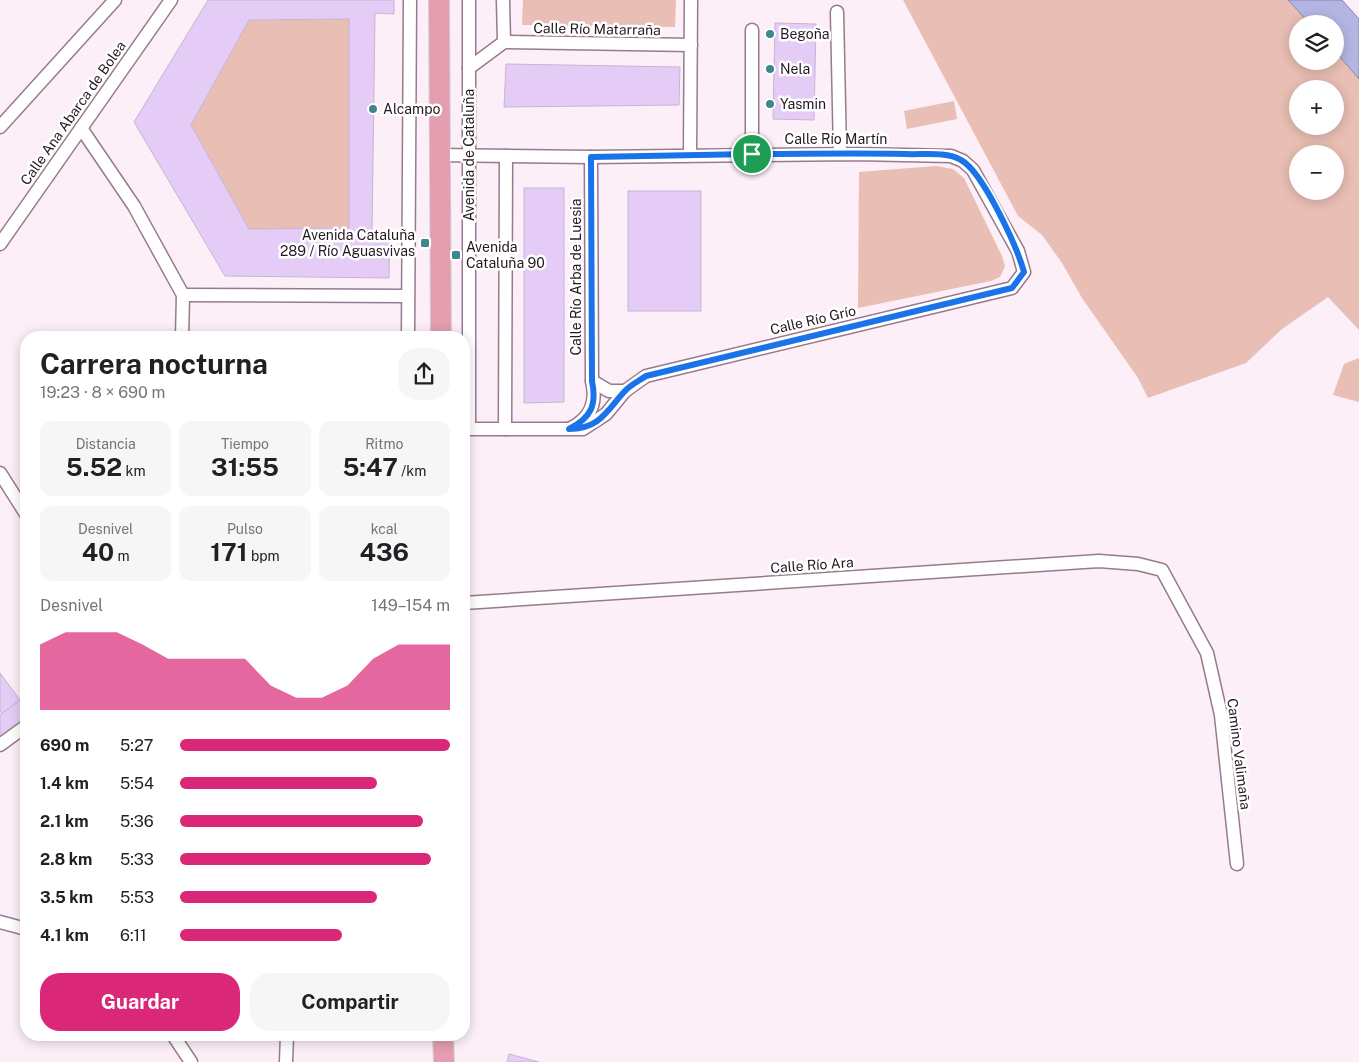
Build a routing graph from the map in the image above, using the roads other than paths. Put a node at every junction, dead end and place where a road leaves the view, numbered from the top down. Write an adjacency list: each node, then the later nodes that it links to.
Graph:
1 (115, 0): 13 (street)
2 (170, 0): 14 (street, Calle Ana Abarca de Bolea)
3 (410, 0): 25 (street)
4 (439, 0): 17 (main road, Avenida de Cataluña)
5 (469, 0): 12 (street, Avenida de Cataluña)
6 (503, 0): 10 (street)
7 (691, 0): 11 (street)
8 (837, 12): 16 (street)
9 (752, 30): 15 (street)
10 (504, 42): 11 (street, Calle Río Matarraña); 12 (street)
11 (691, 45): 18 (street)
12 (469, 68): 19 (street, Avenida de Cataluña)
13 (0, 127)
14 (82, 128): 22 (street, Calle Ana Abarca de Bolea); 24 (street)
15 (752, 154): 16 (street, Calle Río Martín); 18 (street, Calle Río Martín)
16 (840, 154): 23 (street, Calle Río Martín)
17 (440, 155): 19 (street, Calle Río Martín); 28 (main road, Avenida de Cataluña)
18 (690, 155): 21 (street, Calle Río Martín)
19 (470, 156): 20 (street, Calle Río Martín); 29 (street, Avenida de Cataluña)
20 (506, 156): 21 (street, Calle Río Martín); 34 (street)
21 (591, 157): 30 (street, Calle Río Arba de Luesia)
22 (0, 244)
23 (1012, 288): 32 (street, Calle Río Grío)
24 (183, 295): 25 (street); 26 (street)
25 (406, 296): 27 (street)
26 (182, 331)
27 (408, 331)
28 (440, 331)
29 (467, 331)
30 (592, 381): 31 (street, Calle Río Arba de Luesia); 32 (street)
31 (595, 396): 32 (street); 35 (street)
32 (621, 396): 35 (street, Calle Río Grío)
33 (470, 429): 34 (street, Calle Río Grío)
34 (505, 429): 35 (street, Calle Río Grío)
35 (569, 429)
36 (0, 473): 37 (street)
37 (20, 505)
38 (1162, 570): 39 (street, Calle Río Ara); 42 (street, Camino Valimaña)
39 (470, 603)
40 (20, 730): 41 (street)
41 (0, 745)
42 (1237, 864)
43 (0, 922): 44 (street)
44 (20, 927)
45 (177, 1041): 48 (street)
46 (287, 1041): 49 (street)
47 (443, 1041): 50 (main road)
48 (190, 1062)
49 (286, 1062)
50 (444, 1062)

